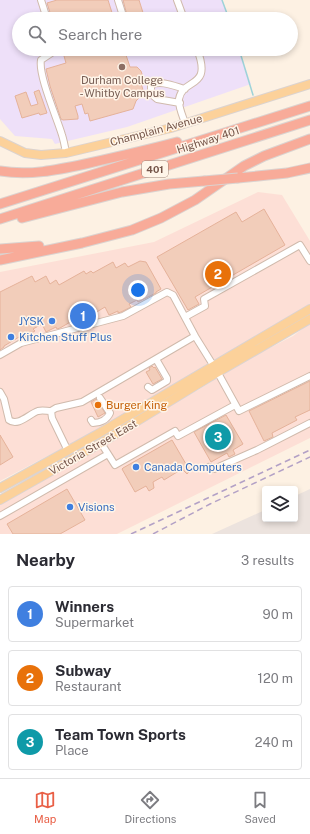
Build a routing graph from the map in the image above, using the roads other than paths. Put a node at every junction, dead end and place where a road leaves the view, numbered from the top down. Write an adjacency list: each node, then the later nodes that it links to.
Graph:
1 (41, 0): 4 (lane)
2 (118, 0): 5 (lane)
3 (177, 0): 6 (lane)
4 (45, 12)
5 (122, 12)
6 (181, 12)
7 (47, 56): 18 (lane)
8 (199, 56): 10 (lane)
9 (310, 84): 15 (main road, Champlain Avenue)
10 (185, 89): 11 (lane); 11 (lane)
11 (180, 103): 15 (lane)
12 (310, 106): 13 (highway, Highway 401 / 401)
13 (296, 109): 20 (highway); 21 (highway, Highway 401 / 401)
14 (310, 120): 22 (highway, Highway 401 / 401)
15 (185, 123): 18 (main road, Champlain Avenue)
16 (310, 139): 24 (highway)
17 (0, 141): 18 (main road, Champlain Avenue)
18 (66, 153)
19 (310, 168): 23 (highway, bridge)
20 (0, 171)
21 (0, 204)
22 (0, 219)
23 (0, 224)
24 (82, 243): 25 (highway); 26 (highway)
25 (0, 250)
26 (0, 260)
27 (310, 261): 29 (lane)
28 (310, 310): 34 (main road, Victoria Street East)
29 (185, 317): 31 (lane); 32 (lane)
30 (310, 320): 34 (main road, Victoria Street East)
31 (195, 336): 33 (lane); 34 (lane)
32 (0, 355)
33 (156, 359): 36 (lane); 40 (lane)
34 (216, 370): 39 (lane); 43 (main road, Victoria Street East); 44 (main road, Victoria Street East)
35 (310, 376): 39 (lane)
36 (148, 387)
37 (0, 392): 40 (lane)
38 (100, 398): 41 (lane)
39 (235, 405): 45 (lane)
40 (51, 411): 44 (lane)
41 (91, 420)
42 (310, 423): 46 (lane)
43 (101, 443): 45 (lane); 47 (main road, Victoria Street East)
44 (68, 450): 47 (main road); 48 (main road, Victoria Street East)
45 (108, 454): 50 (lane)
46 (209, 467)
47 (42, 477): 49 (main road, Victoria Street East)
48 (0, 488)
49 (0, 500)
50 (0, 516)

